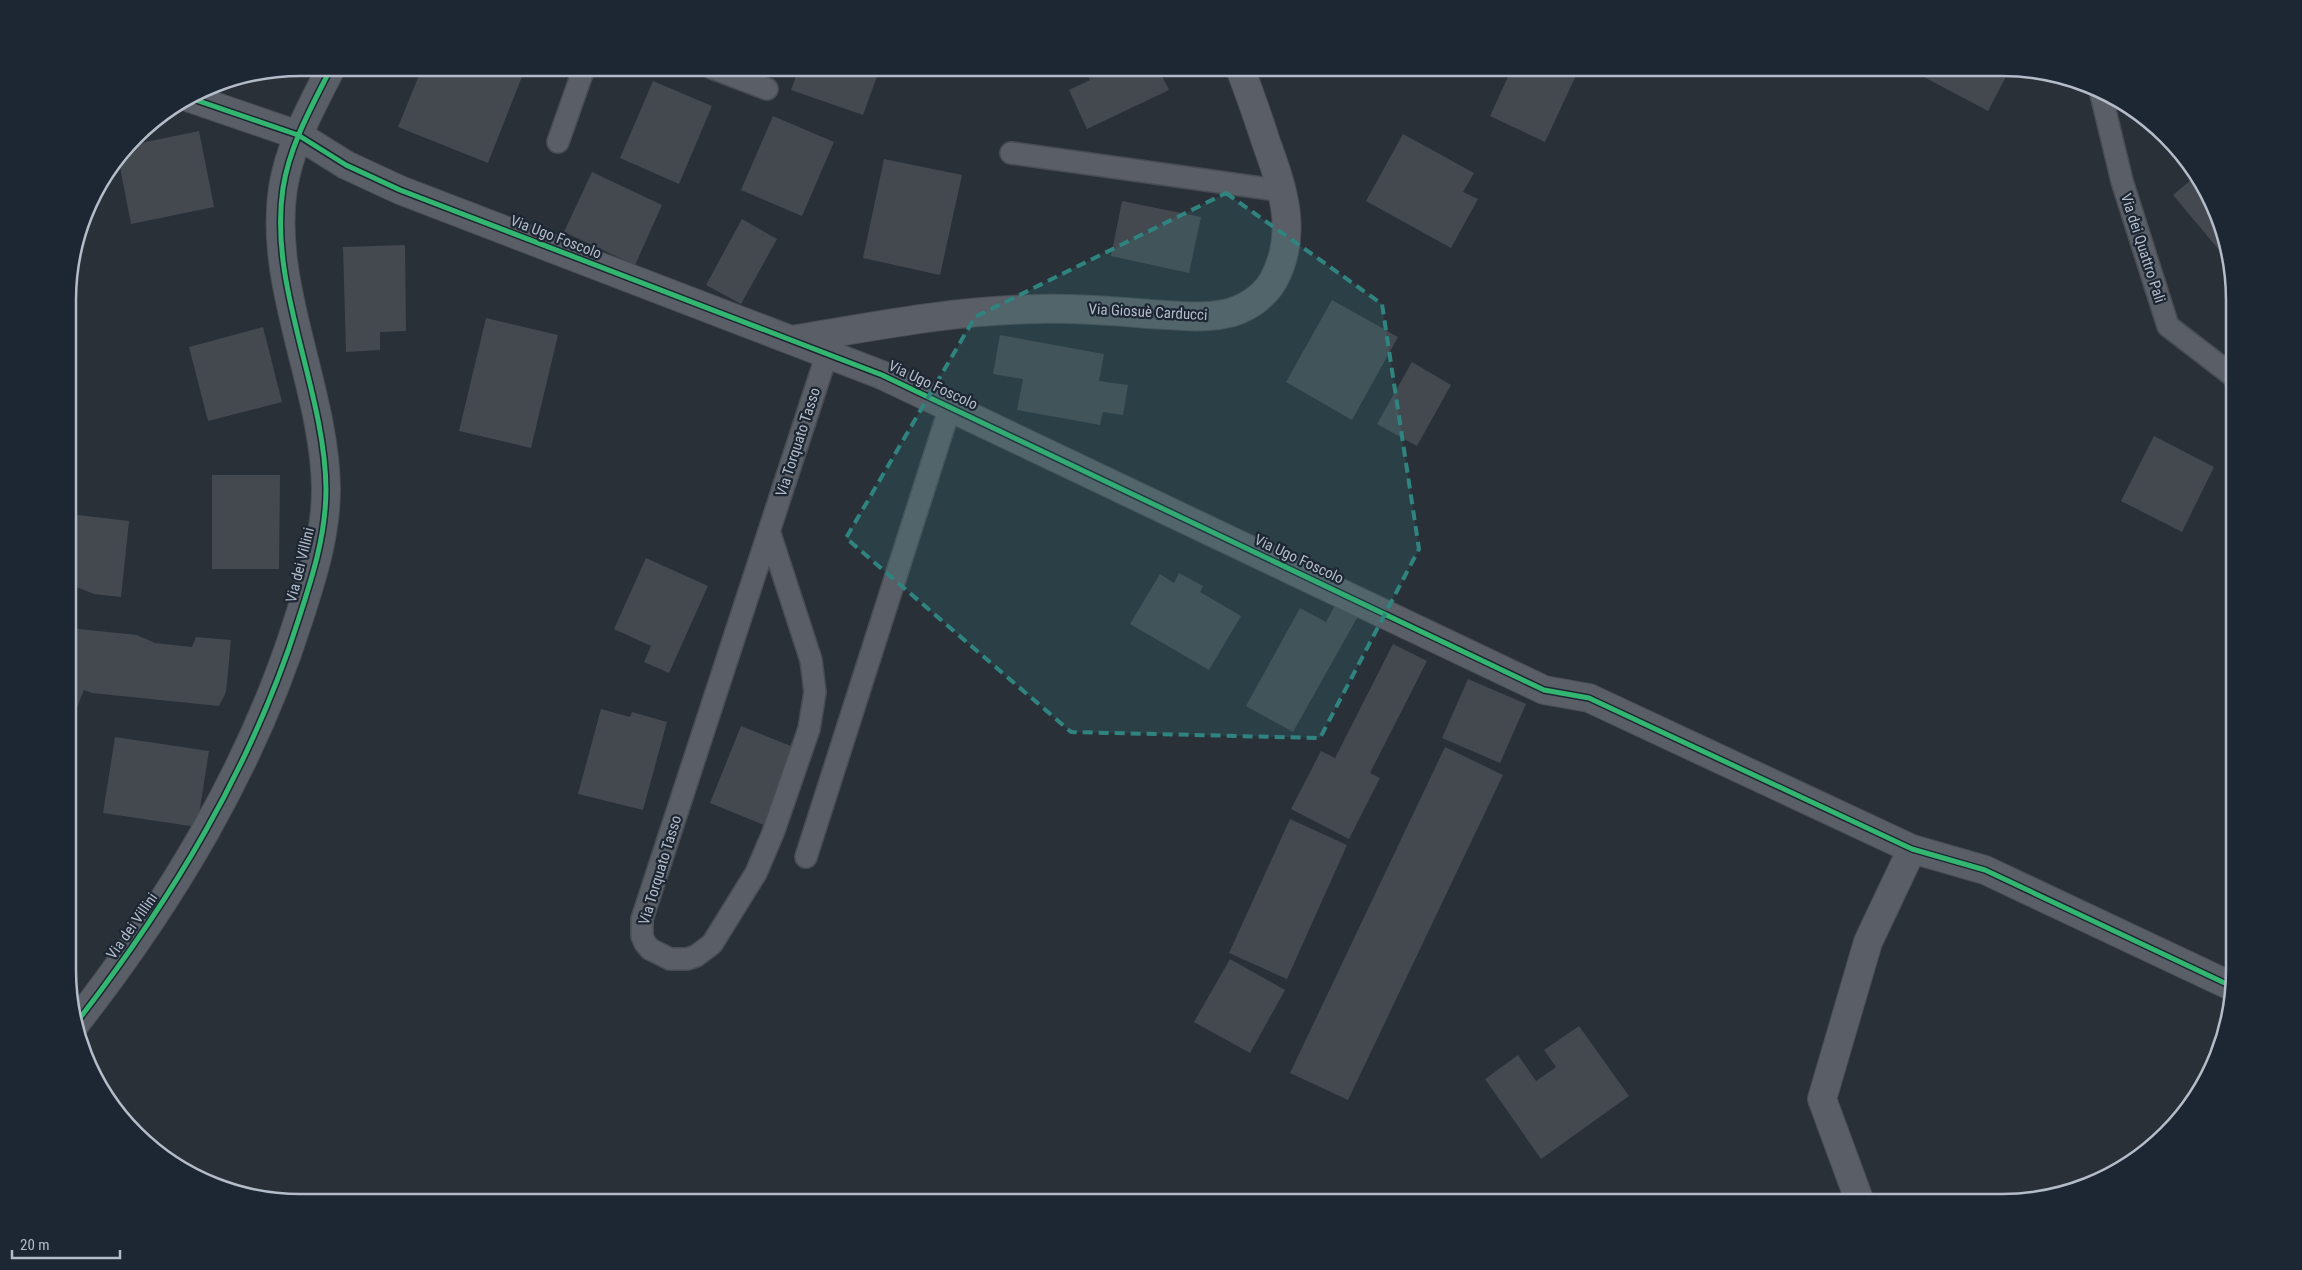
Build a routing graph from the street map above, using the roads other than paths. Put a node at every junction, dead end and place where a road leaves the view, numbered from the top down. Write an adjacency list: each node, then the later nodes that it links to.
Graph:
1 (327, 76): 8 (street, Via dei Villini)
2 (581, 76): 9 (lane)
3 (733, 76): 5 (lane)
4 (1243, 76): 11 (street, Via Giosuè Carducci)
5 (767, 89)
6 (2102, 100): 14 (lane, Via dei Quattro Pali)
7 (198, 101): 8 (street, Via Ugo Foscolo)
8 (298, 135): 12 (street, Via Ugo Foscolo); 20 (street, Via dei Villini)
9 (558, 142)
10 (1011, 153): 11 (lane)
11 (1283, 191): 12 (street, Via Giosuè Carducci)
12 (791, 340): 13 (street, Via Ugo Foscolo)
13 (827, 354): 15 (street, Via Ugo Foscolo); 16 (lane, Via Torquato Tasso)
14 (2226, 371)
15 (950, 407): 17 (street, Via Ugo Foscolo); 18 (lane)
16 (769, 531): 16 (lane, Via Torquato Tasso)
17 (1912, 849): 19 (street, Via Ugo Foscolo); 21 (street)
18 (806, 857)
19 (2225, 983)
20 (81, 1016)
21 (1857, 1194)

